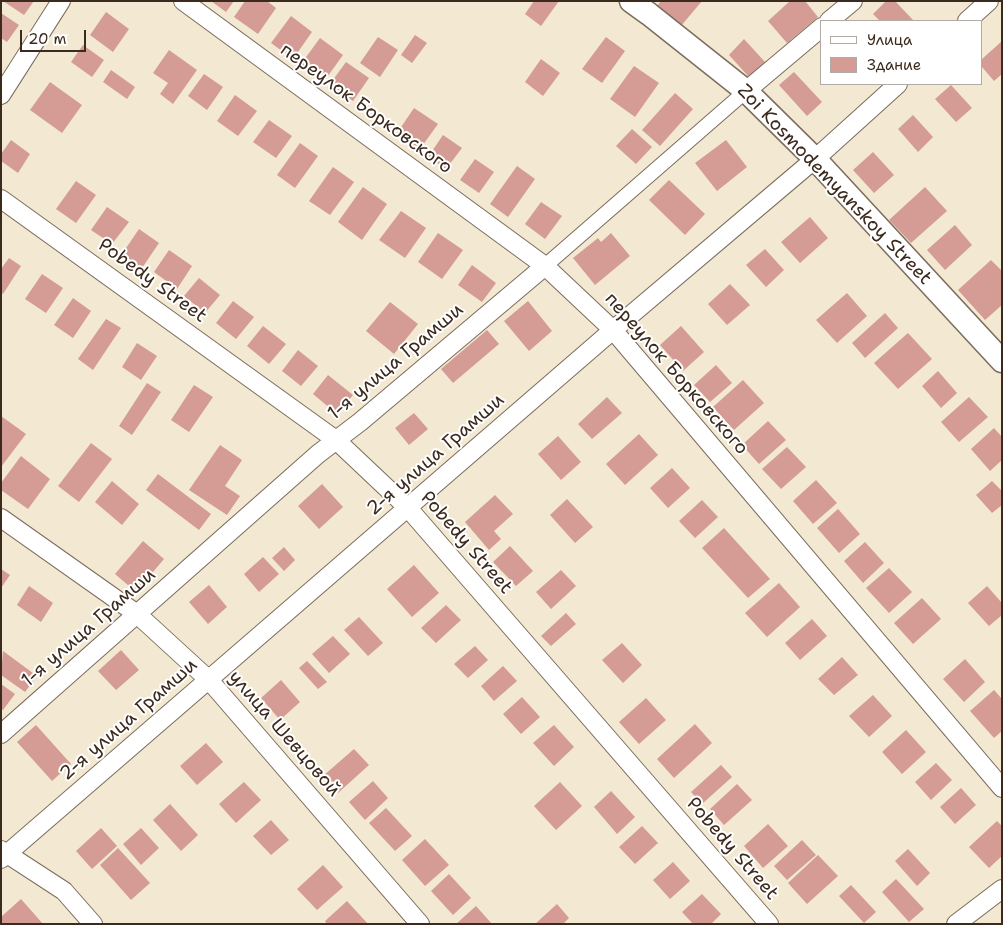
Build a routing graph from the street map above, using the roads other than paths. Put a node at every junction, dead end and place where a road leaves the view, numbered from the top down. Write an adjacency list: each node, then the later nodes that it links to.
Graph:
1 (61, 1): 11 (street)
2 (183, 1): 14 (street, переулок Борковского)
3 (631, 1): 10 (street, Zoi Kosmodemyanskoy Street)
4 (853, 1): 6 (street)
5 (989, 1): 7 (street)
6 (830, 20)
7 (968, 20)
8 (820, 30): 10 (street, 1-я улица Грамши)
9 (897, 85): 12 (street, 2-я улица Грамши)
10 (746, 91): 12 (street, Zoi Kosmodemyanskoy Street); 14 (street, 1-я улица Грамши)
11 (1, 95)
12 (814, 159): 15 (street, 2-я улица Грамши); 16 (street, Zoi Kosmodemyanskoy Street)
13 (1, 199): 17 (street, Pobedy Street)
14 (546, 266): 15 (street, переулок Борковского); 17 (street, 1-я улица Грамши)
15 (613, 330): 18 (street, 2-я улица Грамши); 23 (street, переулок Борковского)
16 (1002, 362)
17 (336, 440): 18 (street, Pobedy Street); 20 (street, 1-я улица Грамши)
18 (408, 508): 21 (street, 2-я улица Грамши); 28 (street, Pobedy Street)
19 (1, 518): 20 (street, улица Шевцовой)
20 (137, 614): 21 (street, улица Шевцовой); 22 (street, 1-я улица Грамши)
21 (209, 680): 24 (street, 2-я улица Грамши); 27 (street, улица Шевцовой)
22 (1, 734)
23 (1002, 788)
24 (3, 854): 26 (street)
25 (1002, 889): 29 (street)
26 (93, 924)
27 (420, 924)
28 (769, 924)
29 (956, 924)

